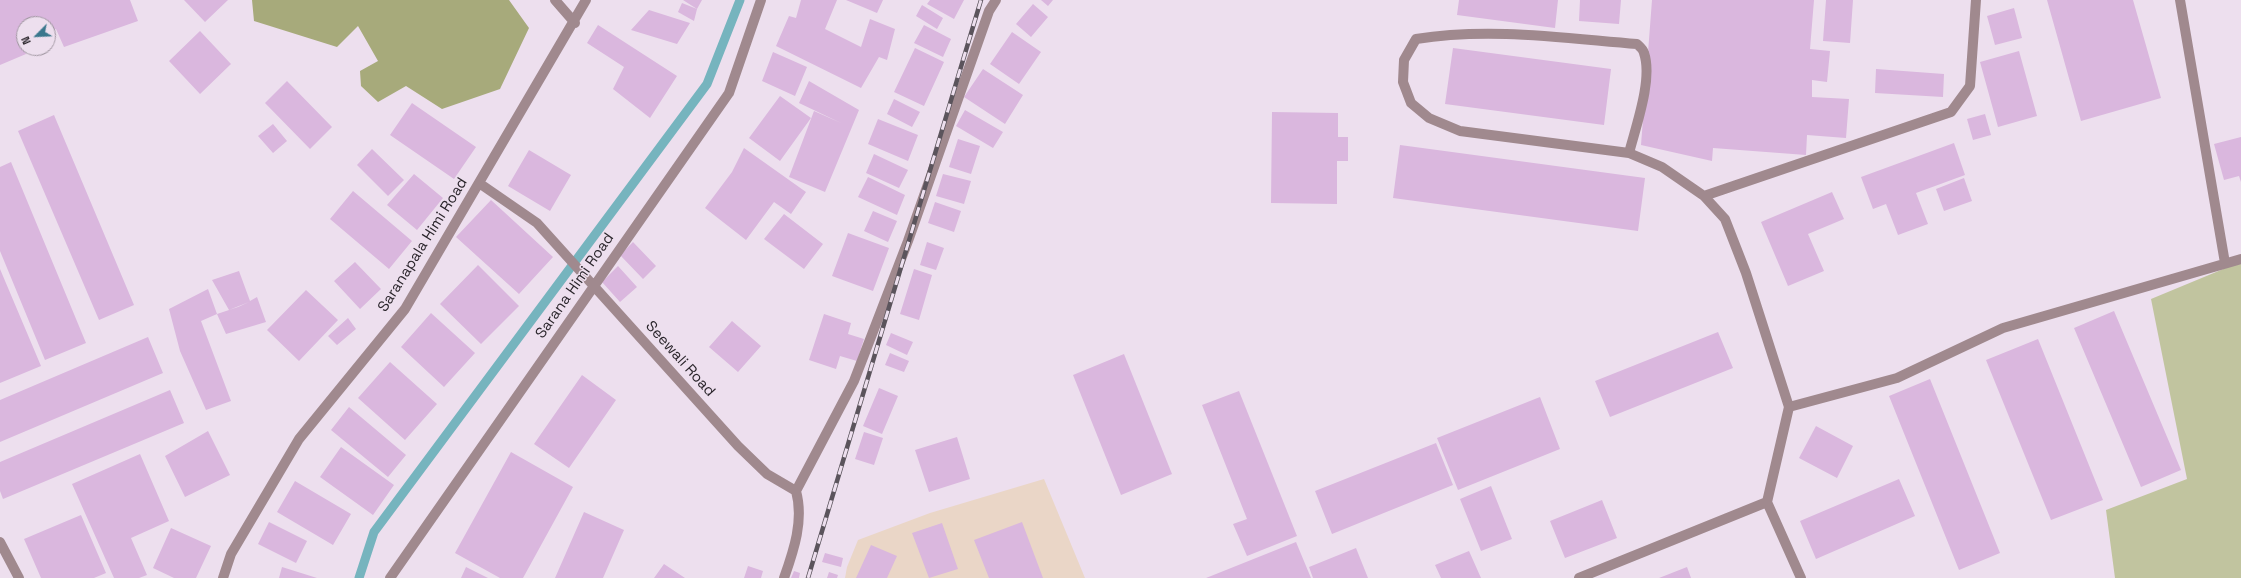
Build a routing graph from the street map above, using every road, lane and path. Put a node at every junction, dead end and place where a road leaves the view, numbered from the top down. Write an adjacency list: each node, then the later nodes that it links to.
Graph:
1 (555, 0): 7 (street)
2 (586, 0): 7 (street, Saranapala Himi Road)
3 (760, 0): 13 (street, Sarana Himi Road)
4 (996, 0): 15 (street)
5 (1976, 0): 10 (street)
6 (2180, 0): 12 (street)
7 (575, 23): 9 (street, Saranapala Himi Road)
8 (1629, 153): 8 (street); 10 (street)
9 (479, 183): 13 (street, Seewali Road); 19 (street, Saranapala Himi Road)
10 (1704, 196): 14 (street)
11 (2241, 259): 12 (street)
12 (2225, 263): 14 (street)
13 (594, 286): 15 (street, Seewali Road); 20 (street, Sarana Himi Road)
14 (1789, 407): 16 (street)
15 (796, 491): 21 (street)
16 (1766, 502): 22 (street); 23 (street)
17 (0, 542): 18 (street)
18 (19, 578)
19 (223, 578)
20 (390, 578)
21 (784, 578)
22 (1579, 578)
23 (1801, 578)

